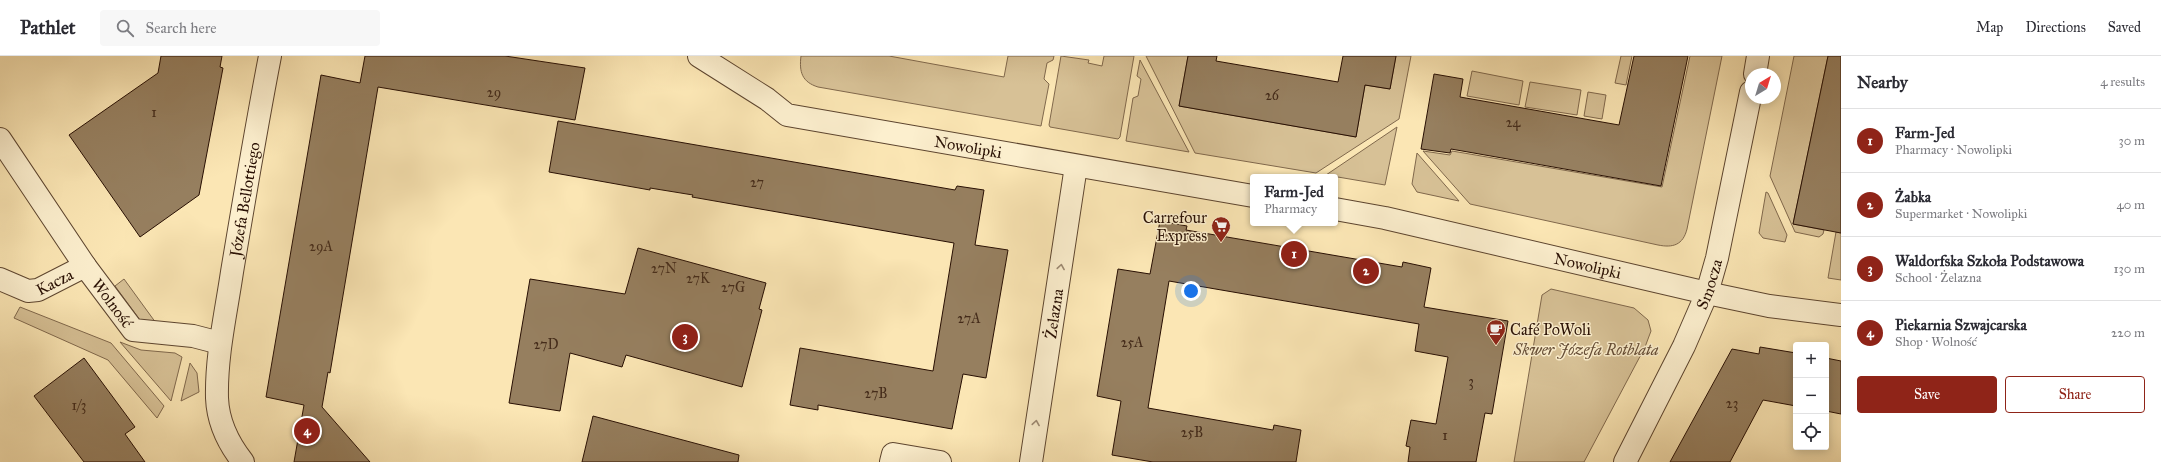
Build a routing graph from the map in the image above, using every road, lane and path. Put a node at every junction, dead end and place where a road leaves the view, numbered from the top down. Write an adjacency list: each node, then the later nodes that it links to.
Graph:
1 (270, 56): 14 (street, Józefa Bellottiego)
2 (699, 56): 7 (street, Nowolipki)
3 (1758, 56): 4 (street)
4 (1756, 68)
5 (1749, 104): 12 (street, Smocza)
6 (0, 139): 10 (street, Wolność)
7 (1076, 166): 8 (street, Nowolipki); 18 (street, Żelazna, one-way to 7)
8 (1250, 195)
9 (1338, 210): 12 (street, Nowolipki)
10 (85, 266): 11 (street, Kacza); 14 (street, Wolność)
11 (0, 279)
12 (1707, 294): 13 (street, Nowolipki); 19 (street, Smocza)
13 (1841, 315)
14 (220, 343): 16 (street)
15 (892, 458): 17 (street)
16 (243, 462)
17 (940, 462)
18 (1030, 462)
19 (1626, 462)

